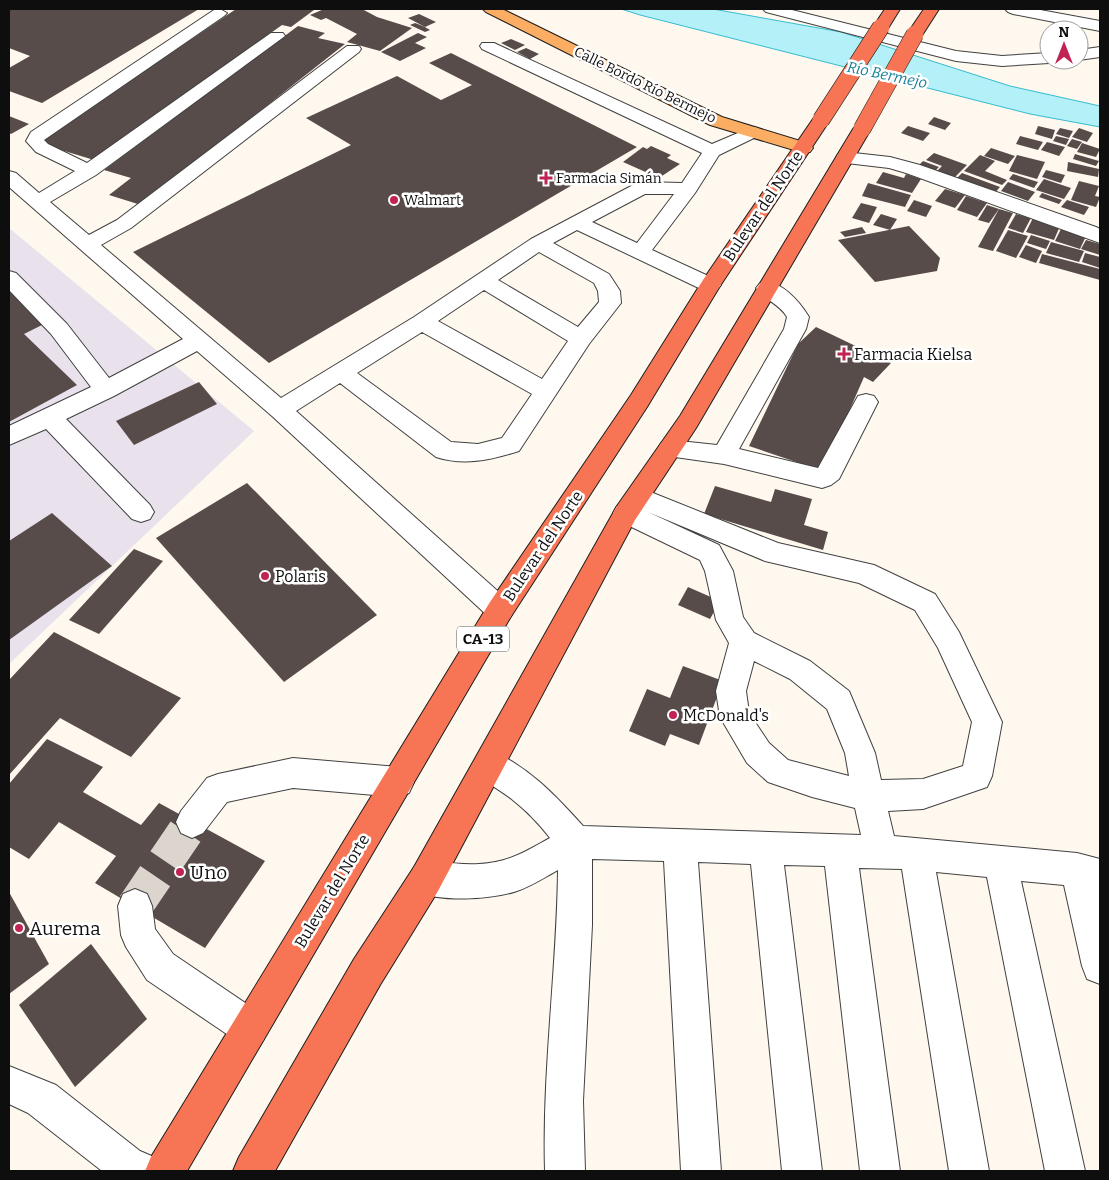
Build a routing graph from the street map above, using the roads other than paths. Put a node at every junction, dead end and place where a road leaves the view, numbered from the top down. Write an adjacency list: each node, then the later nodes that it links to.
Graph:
1 (491, 9): 14 (main road, Calle Bordo Río Bermejo)
2 (771, 9): 13 (street)
3 (892, 9): 15 (highway, Bulevar del Norte / CA-13, bridge)
4 (931, 9): 17 (highway, bridge)
5 (1012, 9): 6 (street)
6 (1030, 12): 8 (street); 9 (street)
7 (219, 13): 18 (street)
8 (1043, 20)
9 (1100, 26)
10 (277, 36): 18 (street)
11 (488, 46): 16 (street)
12 (353, 49): 25 (street)
13 (1039, 59)
14 (752, 132): 15 (main road, Calle Bordo Río Bermejo); 16 (street)
15 (804, 148): 29 (highway, Bulevar del Norte / CA-13)
16 (712, 152): 20 (street)
17 (845, 158): 23 (street); 30 (highway)
18 (89, 170): 21 (street)
19 (9, 176): 21 (street)
20 (688, 189): 22 (street); 26 (street)
21 (39, 202): 25 (street)
22 (577, 222): 24 (street); 26 (street)
23 (1100, 237)
24 (538, 243): 28 (street); 32 (street)
25 (86, 245): 33 (street)
26 (640, 253): 29 (street)
27 (9, 278): 35 (street)
28 (484, 281): 31 (street); 32 (street)
29 (710, 285): 45 (highway, Bulevar del Norte / CA-13)
30 (767, 288): 41 (highway); 42 (street)
31 (422, 322): 34 (street); 36 (street)
32 (580, 339): 36 (street)
33 (197, 340): 35 (street); 38 (street)
34 (341, 372): 36 (street); 38 (street)
35 (106, 390): 39 (street)
36 (544, 391)
37 (866, 402): 42 (street)
38 (280, 410): 45 (street)
39 (50, 418): 40 (street); 44 (street)
40 (9, 436)
41 (670, 449): 42 (street); 43 (highway)
42 (724, 455)
43 (632, 505): 46 (street); 47 (highway); 49 (street)
44 (140, 512)
45 (500, 610): 48 (highway, Bulevar del Norte / CA-13)
46 (744, 642): 49 (street); 49 (street)
47 (489, 765): 51 (street); 59 (highway)
48 (398, 782): 50 (street); 62 (highway, Bulevar del Norte / CA-13)
49 (869, 796): 55 (street)
50 (192, 822)
51 (575, 842): 52 (street); 59 (street); 67 (street)
52 (680, 845): 53 (street); 68 (street)
53 (766, 849): 54 (street); 69 (street)
54 (840, 851): 55 (street); 70 (street)
55 (881, 854): 56 (street)
56 (916, 854): 57 (street); 71 (street)
57 (1001, 863): 58 (street); 72 (street)
58 (1088, 873): 61 (street)
59 (426, 879): 66 (highway)
60 (135, 906): 62 (street)
61 (1100, 966)
62 (250, 1028): 65 (highway, Bulevar del Norte / CA-13)
63 (9, 1084): 64 (street)
64 (140, 1171)
65 (165, 1171)
66 (252, 1171)
67 (565, 1171)
68 (701, 1171)
69 (802, 1171)
70 (880, 1171)
71 (969, 1171)
72 (1065, 1171)

